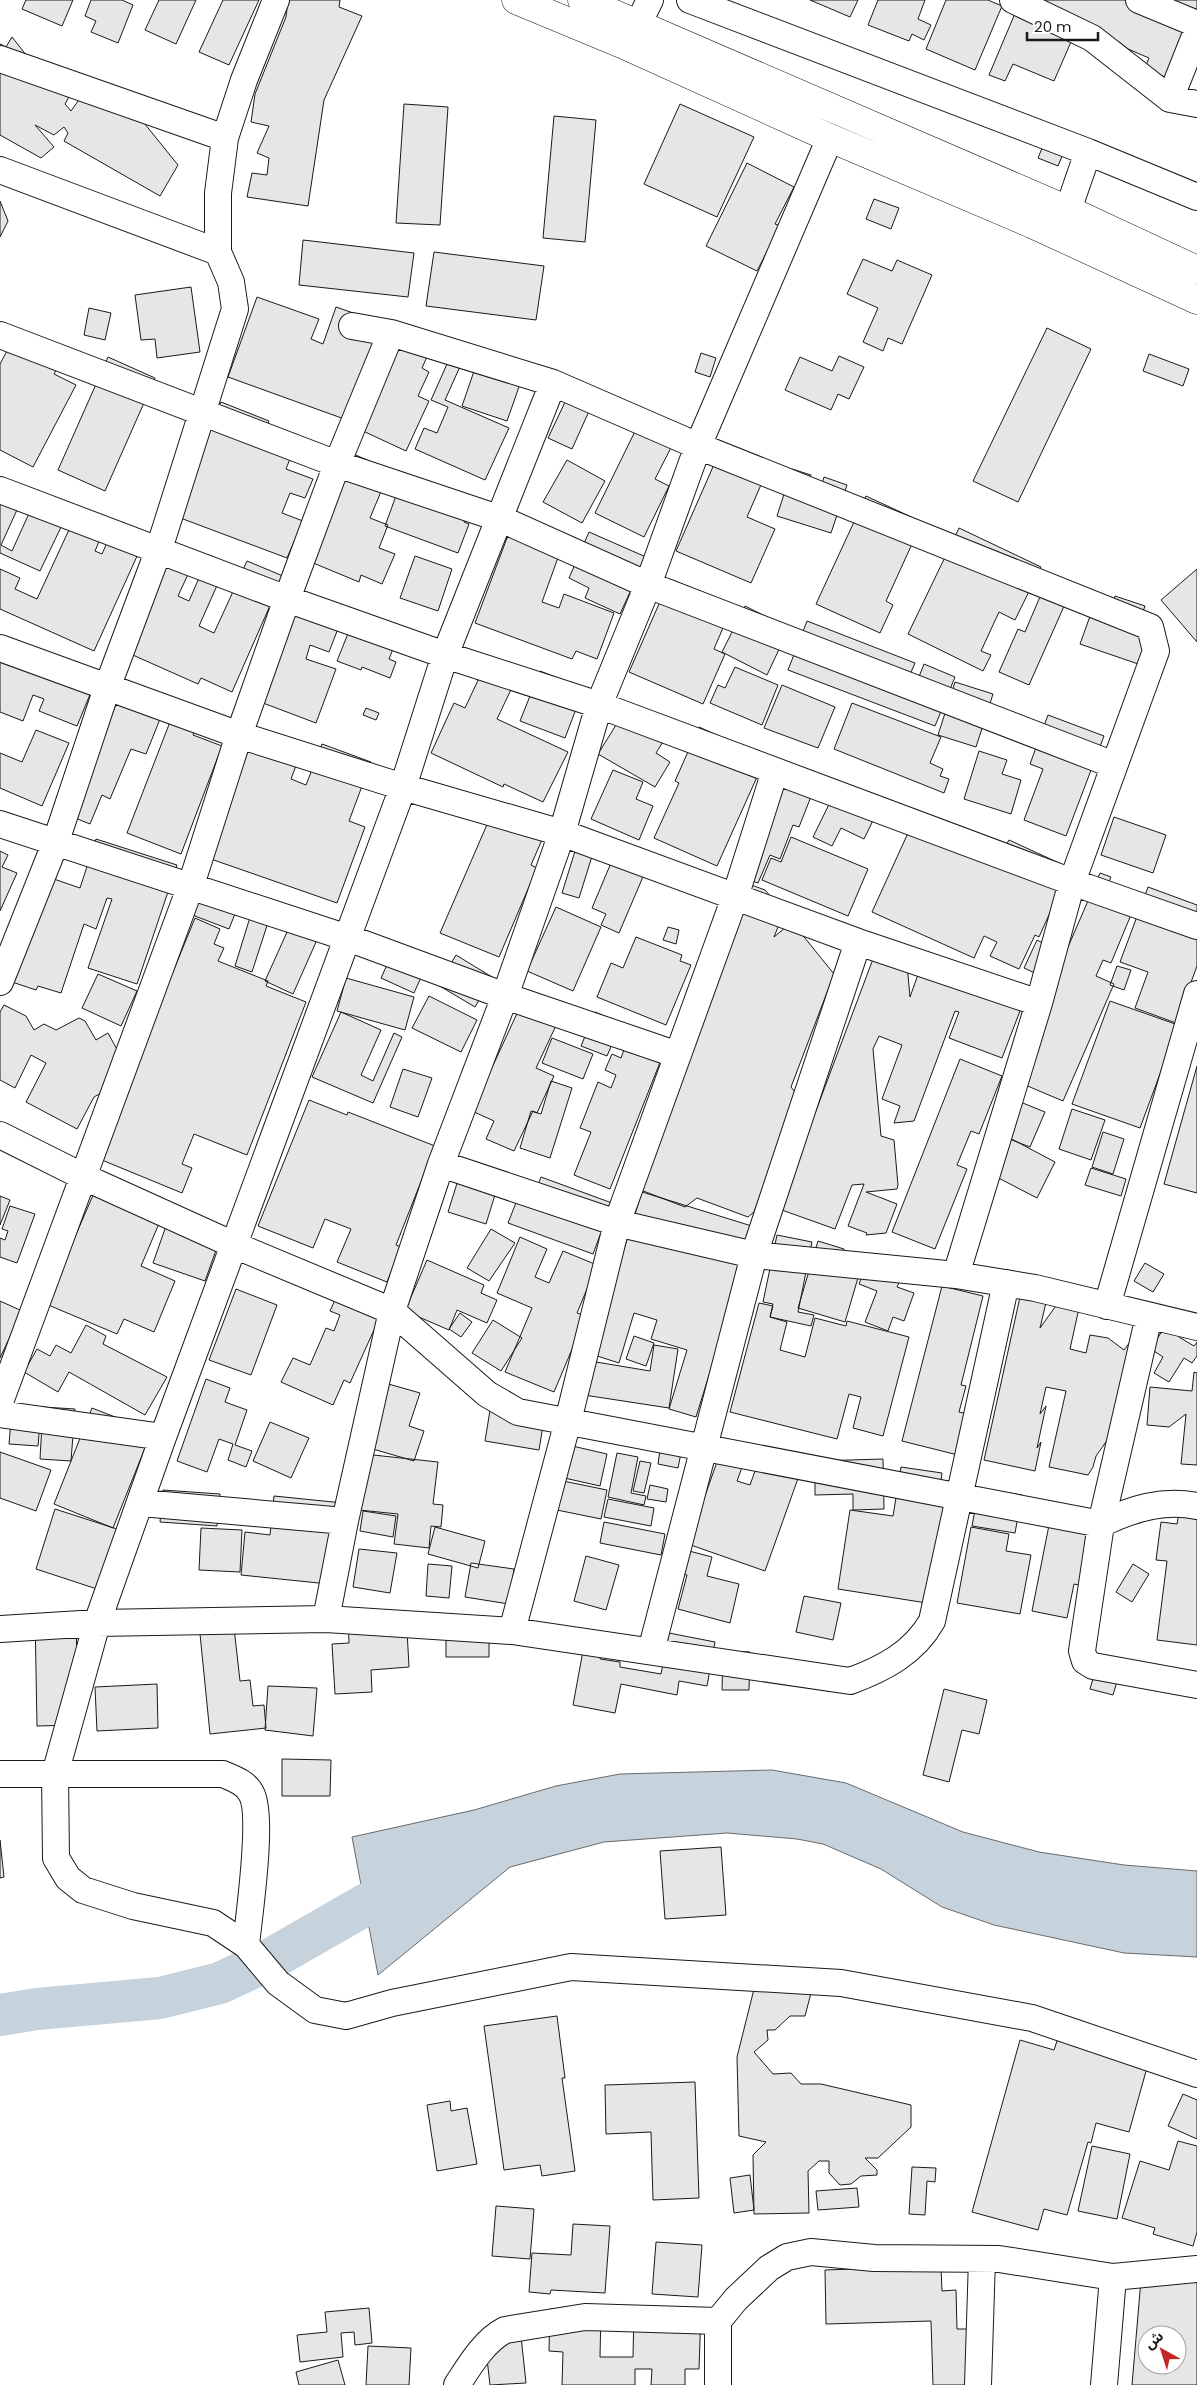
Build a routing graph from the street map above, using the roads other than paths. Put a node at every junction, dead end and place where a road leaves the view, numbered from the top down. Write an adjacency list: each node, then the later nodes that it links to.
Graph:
1 (276, 0): 14 (street)
2 (516, 0): 15 (main road)
3 (582, 0): 8 (main road)
4 (650, 0): 8 (street)
5 (690, 0): 16 (street)
6 (1013, 0): 12 (street)
7 (1139, 0): 9 (street)
8 (638, 24): 19 (main road)
9 (1197, 24)
10 (1197, 31): 12 (street)
11 (0, 59): 14 (street)
12 (1170, 99): 13 (street)
13 (1197, 104)
14 (225, 138): 20 (street)
15 (830, 138): 22 (main road); 28 (street)
16 (1088, 152): 18 (street); 19 (street)
17 (0, 170): 20 (street)
18 (1197, 197)
19 (1068, 210): 21 (main road)
20 (218, 252): 27 (street)
21 (1197, 270)
22 (1197, 300)
23 (352, 326): 24 (street)
24 (391, 333): 26 (street); 29 (street)
25 (2, 340): 27 (street)
26 (553, 383): 28 (street); 31 (street)
27 (201, 412): 29 (street); 32 (street)
28 (698, 446): 33 (street); 40 (street)
29 (337, 464): 31 (street); 34 (street)
30 (0, 490): 32 (street)
31 (501, 519): 33 (street); 36 (street)
32 (159, 549): 34 (street); 37 (street)
33 (648, 585): 38 (street); 40 (street)
34 (287, 598): 36 (street); 39 (street)
35 (0, 648): 37 (street)
36 (445, 655): 38 (street); 42 (street)
37 (107, 688): 39 (street); 45 (street)
38 (600, 705): 41 (street); 44 (street)
39 (239, 735): 42 (street); 47 (street)
40 (1114, 765): 46 (street)
41 (775, 771): 46 (street); 48 (street)
42 (403, 787): 44 (street); 50 (street)
43 (0, 824): 45 (street)
44 (562, 833): 48 (street); 54 (street)
45 (55, 844): 47 (street); 52 (street)
46 (1072, 882): 49 (street); 55 (street)
47 (192, 885): 50 (street); 59 (street)
48 (735, 897): 51 (street); 56 (street)
49 (1197, 926)
50 (348, 938): 54 (street); 61 (street)
51 (858, 942): 55 (street); 62 (street)
52 (0, 982)
53 (1197, 994): 65 (street)
54 (505, 996): 56 (street); 58 (street)
55 (1039, 1003): 63 (street)
56 (678, 1055): 60 (street)
57 (0, 1135): 59 (street)
58 (441, 1164): 60 (street); 66 (street)
59 (84, 1177): 61 (street); 69 (street)
60 (617, 1223): 62 (street); 71 (street)
61 (234, 1245): 66 (street); 72 (street)
62 (754, 1255): 63 (street); 73 (street)
63 (956, 1275): 64 (street)
64 (1006, 1283): 65 (street); 74 (street)
65 (1107, 1306): 67 (street)
66 (392, 1311): 71 (street); 77 (street)
67 (1149, 1316): 68 (street); 78 (street)
68 (1197, 1327)
69 (0, 1402)
70 (0, 1414): 72 (street)
71 (568, 1421): 73 (street); 82 (street)
72 (163, 1437): 75 (street)
73 (705, 1447): 74 (street); 83 (street)
74 (960, 1497): 78 (street); 83 (street)
75 (141, 1503): 77 (street); 80 (street)
76 (1197, 1506): 78 (street)
77 (345, 1521): 79 (street)
78 (1101, 1524): 84 (street)
79 (326, 1619): 80 (street); 82 (street)
80 (97, 1623): 81 (street); 86 (street)
81 (0, 1629)
82 (512, 1631): 83 (street)
83 (651, 1651)
84 (1197, 1685)
85 (0, 1774): 86 (street)
86 (55, 1774): 87 (street); 87 (street)
87 (246, 1945): 88 (street)
88 (1197, 2074)
89 (982, 2259): 91 (street); 92 (street); 95 (street)
90 (1197, 2269): 91 (street)
91 (1113, 2278): 96 (street)
92 (718, 2321): 93 (street); 94 (street)
93 (457, 2385)
94 (718, 2385)
95 (978, 2385)
96 (1104, 2385)

